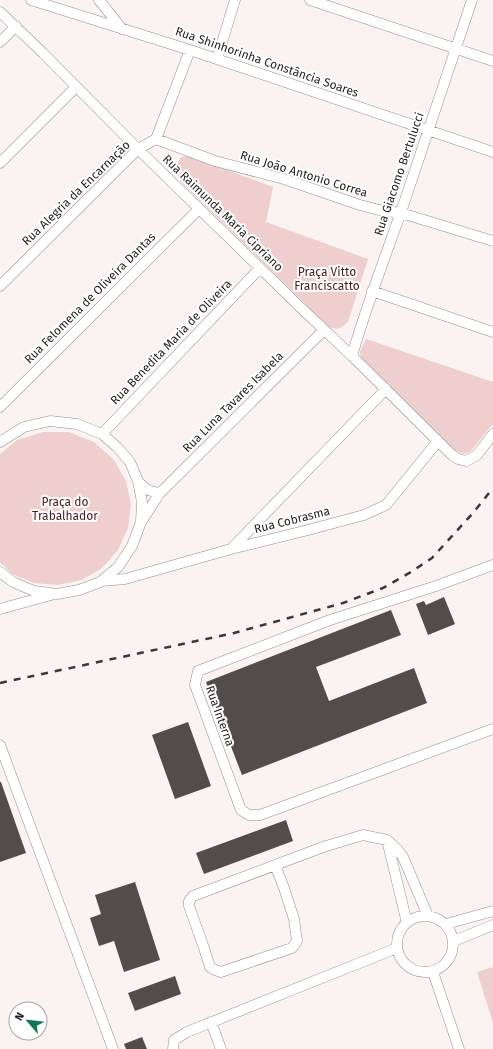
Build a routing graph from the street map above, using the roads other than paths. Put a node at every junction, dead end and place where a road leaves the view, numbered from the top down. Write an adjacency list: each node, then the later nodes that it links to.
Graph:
1 (31, 0): 8 (street, Rua Shinhorinha Constância Soares)
2 (99, 0): 8 (street)
3 (235, 0): 12 (street)
4 (310, 0): 10 (street)
5 (472, 0): 10 (street, Rua Giacomo Bertulucci)
6 (0, 12): 7 (street, Rua Raimunda Maria Cipriano)
7 (16, 26): 9 (street); 14 (street, Rua Raimunda Maria Cipriano)
8 (122, 29): 11 (street, Rua Shinhorinha Constância Soares)
9 (0, 42)
10 (456, 49): 13 (street); 15 (street, Rua Giacomo Bertulucci)
11 (190, 50): 12 (street, Rua Shinhorinha Constância Soares); 16 (street)
12 (217, 59): 15 (street, Rua Shinhorinha Constância Soares)
13 (493, 61)
14 (76, 86): 17 (street, Rua Raimunda Maria Cipriano); 19 (street)
15 (428, 131): 18 (street, Rua Shinhorinha Constância Soares); 21 (street, Rua Giacomo Bertulucci)
16 (156, 139): 17 (street, Rua Alegria da Encarnação); 21 (street, Rua João Antonio Correa)
17 (138, 149): 20 (street, Rua Raimunda Maria Cipriano); 24 (street, Rua Alegria da Encarnação)
18 (493, 152)
19 (0, 163)
20 (199, 209): 23 (street, Rua Raimunda Maria Cipriano); 30 (street, Rua Felomena de Oliveira Dantas)
21 (401, 213): 22 (street, Rua João Antonio Correa); 25 (street, Rua Giacomo Bertulucci)
22 (493, 241)
23 (260, 268): 26 (street, Rua Raimunda Maria Cipriano); 31 (street, Rua Benedita Maria de Oliveira)
24 (0, 286)
25 (372, 291): 27 (street); 28 (street, Rua Giacomo Bertulucci)
26 (324, 330): 28 (street, Rua Raimunda Maria Cipriano); 36 (street, Rua Luna Tavares Isabela)
27 (493, 332)
28 (352, 356): 29 (street, Rua Raimunda Maria Cipriano)
29 (386, 389): 34 (street, Rua Raimunda Maria Cipriano); 38 (street)
30 (0, 407)
31 (102, 434): 33 (street); 35 (street)
32 (493, 434): 34 (street, Rua Raimunda Maria Cipriano)
33 (0, 441)
34 (438, 441): 38 (street, Rua Cobrasma)
35 (138, 481): 36 (street); 37 (street)
36 (160, 493): 37 (street, Rua Luna Tavares Isabela)
37 (141, 522): 40 (street)
38 (231, 549): 42 (street, Rua Cobrasma)
39 (493, 565): 46 (street, Rua Interna)
40 (118, 567): 42 (street); 43 (street)
41 (0, 572): 44 (street)
42 (125, 579): 43 (street, Rua Cobrasma)
43 (100, 582): 44 (street)
44 (57, 594): 45 (street)
45 (0, 609)
46 (493, 729)
47 (0, 746): 59 (street)
48 (387, 840): 49 (street); 51 (street); 52 (street)
49 (275, 866): 49 (street)
50 (493, 910): 53 (street)
51 (428, 916): 52 (street); 53 (street)
52 (407, 923): 56 (street)
53 (446, 924): 55 (street)
54 (493, 925): 55 (street)
55 (454, 941): 57 (street)
56 (397, 948): 57 (street); 58 (street)
57 (433, 972): 62 (street)
58 (211, 1022): 60 (street); 61 (street)
59 (113, 1049)
60 (173, 1049)
61 (221, 1049)
62 (459, 1049)

